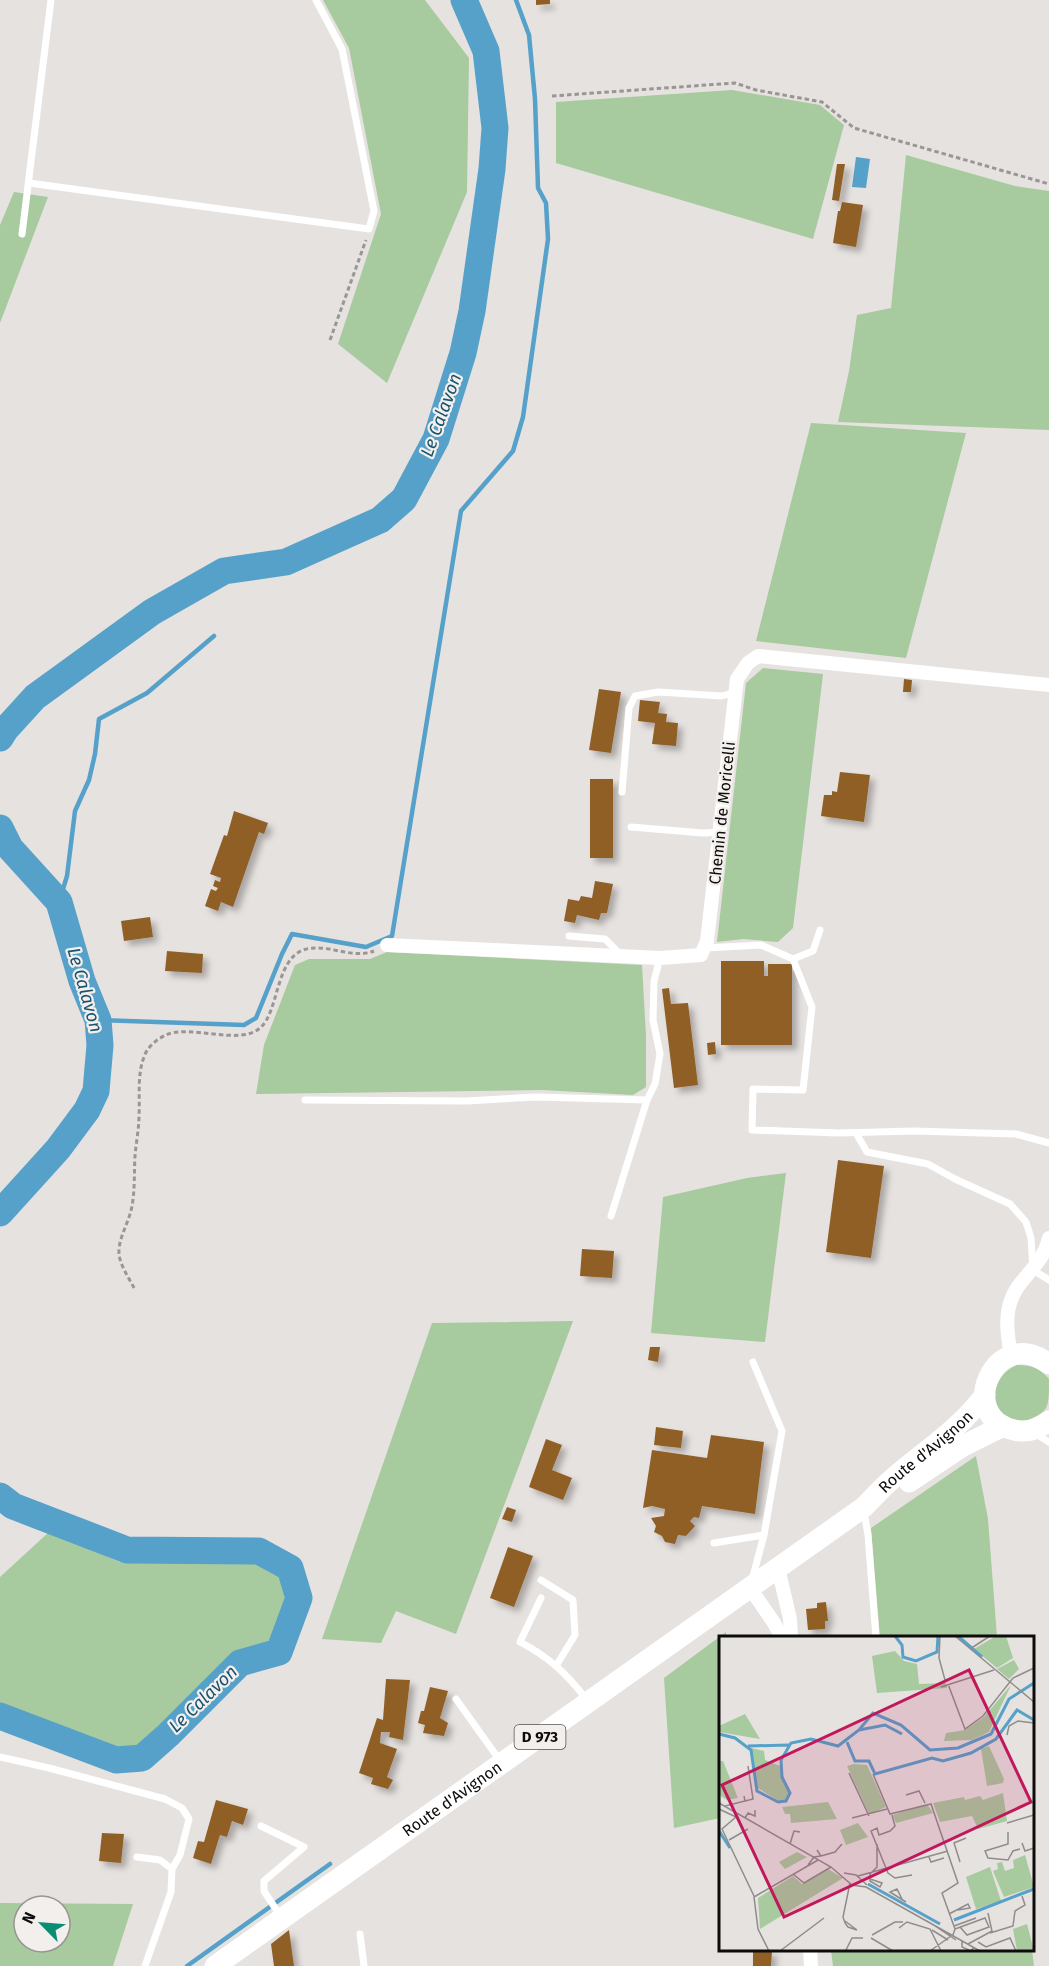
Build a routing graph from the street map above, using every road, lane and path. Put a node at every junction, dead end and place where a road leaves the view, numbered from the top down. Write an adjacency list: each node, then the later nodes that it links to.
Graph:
1 (51, 0): 4 (lane)
2 (316, 0): 6 (lane)
3 (552, 96): 5 (path)
4 (29, 183): 6 (lane); 7 (lane)
5 (1049, 184)
6 (369, 230): 8 (path)
7 (22, 234)
8 (330, 340)
9 (1049, 685): 10 (street, Chemin de Moricelli)
10 (736, 692): 11 (lane); 13 (street, Chemin de Moricelli)
11 (621, 792)
12 (631, 827): 13 (lane)
13 (720, 832): 17 (street, Chemin de Moricelli)
14 (820, 930): 20 (lane)
15 (569, 936): 18 (lane)
16 (387, 945): 18 (street); 29 (path)
17 (705, 948): 19 (street); 20 (lane)
18 (622, 957): 19 (street)
19 (660, 958): 22 (lane)
20 (793, 959): 23 (lane)
21 (305, 1100): 22 (lane)
22 (647, 1100): 25 (lane)
23 (855, 1133): 24 (lane); 27 (lane)
24 (1049, 1143)
25 (611, 1216)
26 (1049, 1238): 27 (street)
27 (1033, 1270): 28 (lane); 30 (street)
28 (1049, 1280)
29 (134, 1288)
30 (1011, 1356): 31 (main road); 33 (main road)
31 (1044, 1358)
32 (753, 1362): 38 (lane)
33 (985, 1395): 34 (main road); 37 (main road, Route d'Avignon / D 973)
34 (1003, 1426): 35 (main road); 37 (main road, Route d'Avignon / D 973)
35 (1040, 1426): 36 (lane)
36 (1049, 1442)
37 (864, 1507): 40 (main road, Route d'Avignon / D 973); 46 (lane)
38 (764, 1535): 39 (lane); 42 (lane)
39 (714, 1543)
40 (778, 1568): 42 (main road, Route d'Avignon / D 973); 45 (street)
41 (541, 1580): 47 (lane)
42 (750, 1588): 44 (street); 49 (main road, Route d'Avignon / D 973)
43 (541, 1598): 47 (lane)
44 (781, 1636)
45 (791, 1636)
46 (876, 1636)
47 (556, 1666): 49 (lane)
48 (456, 1699): 51 (lane)
49 (589, 1702): 51 (main road, Route d'Avignon / D 973)
50 (0, 1757): 54 (lane)
51 (502, 1764): 55 (main road, Route d'Avignon / D 973)
52 (261, 1826): 55 (lane)
53 (137, 1857): 54 (lane)
54 (172, 1869): 58 (lane)
55 (283, 1919): 59 (main road, Route d'Avignon / D 973)
56 (360, 1934): 60 (lane)
57 (810, 1951): 61 (street)
58 (145, 1966)
59 (215, 1966)
60 (364, 1966)
61 (811, 1966)

